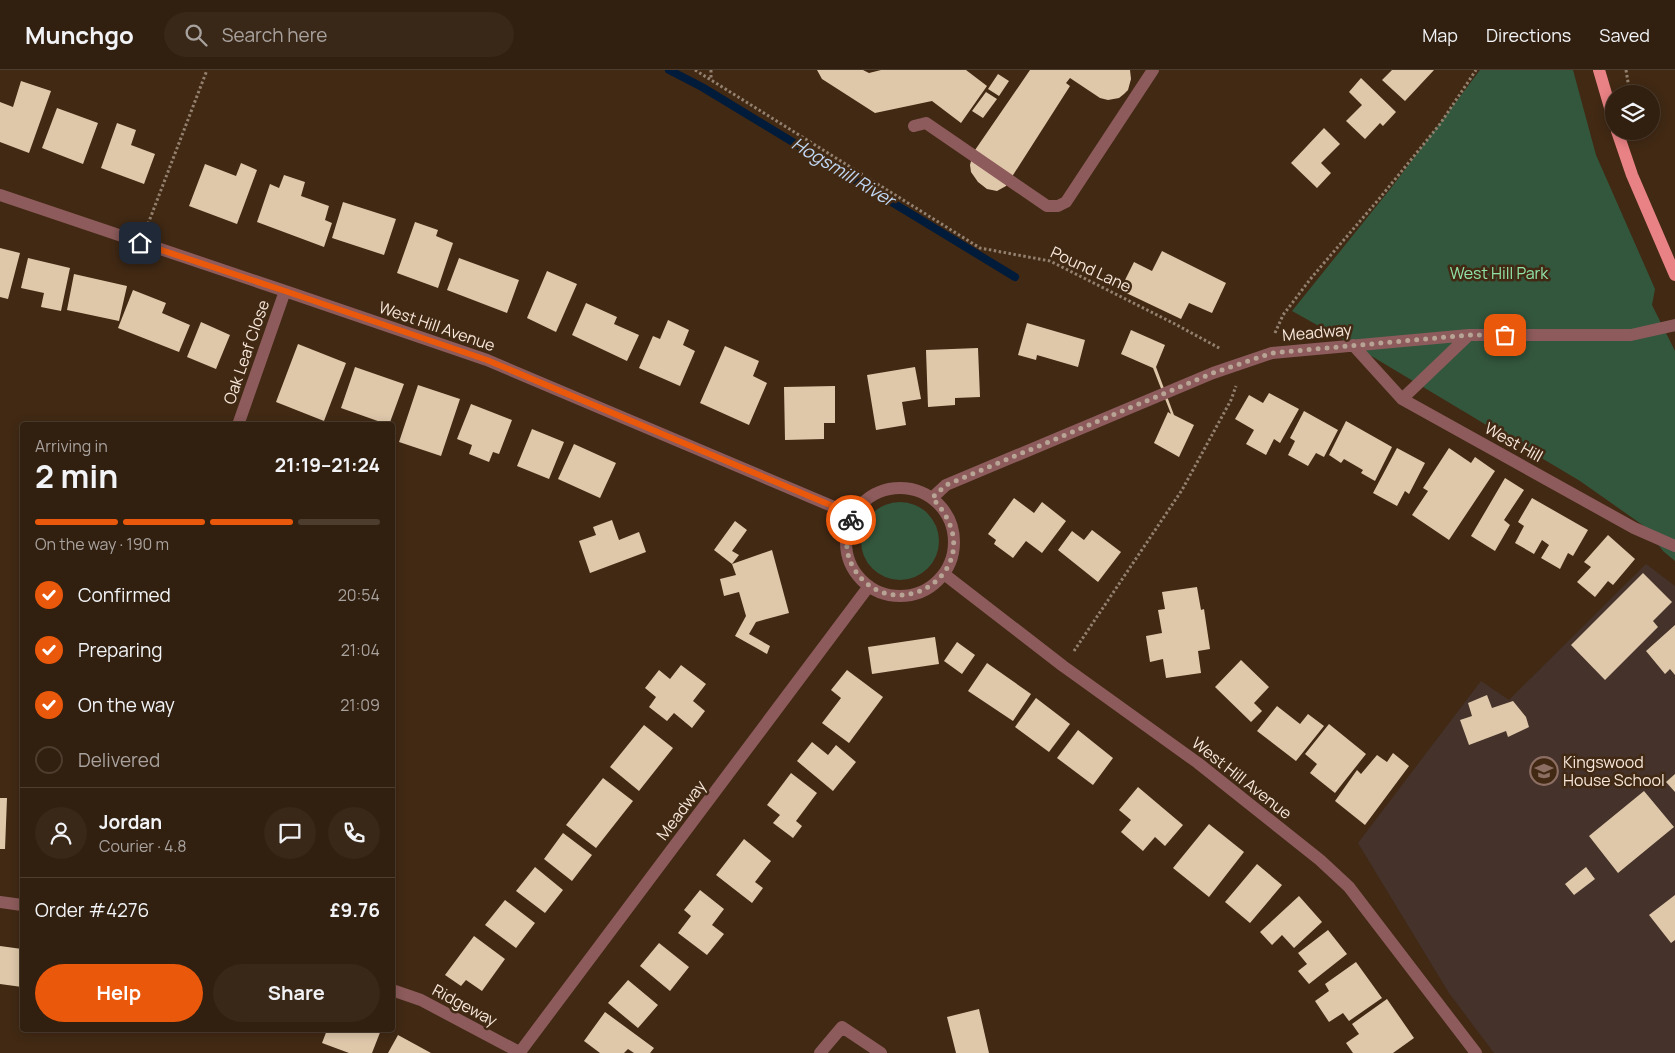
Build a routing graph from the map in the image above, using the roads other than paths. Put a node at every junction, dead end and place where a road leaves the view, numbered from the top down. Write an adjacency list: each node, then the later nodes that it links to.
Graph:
1 (1153, 70): 4 (street)
2 (1599, 70): 3 (main road)
3 (1605, 90)
4 (914, 126)
5 (1620, 140): 7 (main road)
6 (0, 195): 8 (street, West Hill Avenue)
7 (1675, 275)
8 (285, 291): 13 (street, Oak Leaf Close); 15 (street, West Hill Avenue)
9 (1675, 325): 10 (street, Meadway)
10 (1469, 335): 11 (street, Meadway); 12 (street)
11 (1353, 345): 12 (street, West Hill); 14 (street, Meadway)
12 (1402, 399): 16 (street, West Hill)
13 (239, 422)
14 (932, 498): 15 (street); 17 (street)
15 (854, 515): 18 (street)
16 (1675, 546)
17 (944, 574): 18 (street); 25 (street, West Hill Avenue)
18 (869, 586): 22 (street, Meadway)
19 (0, 902): 20 (street)
20 (20, 905)
21 (395, 991): 22 (street, Ridgeway)
22 (520, 1053)
23 (820, 1053): 24 (street)
24 (881, 1053)
25 (1476, 1053)

